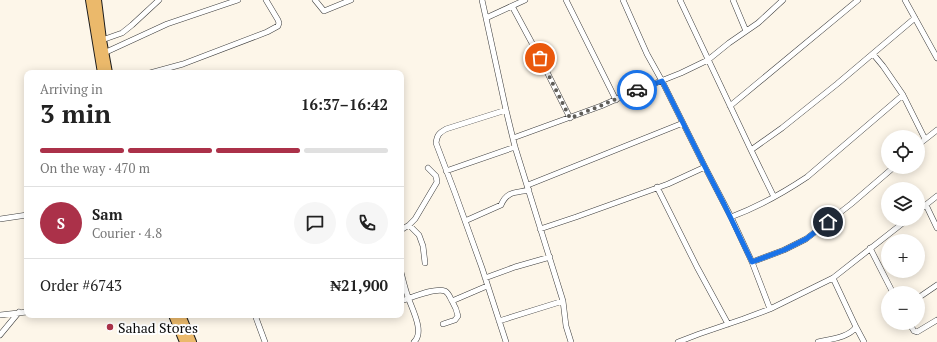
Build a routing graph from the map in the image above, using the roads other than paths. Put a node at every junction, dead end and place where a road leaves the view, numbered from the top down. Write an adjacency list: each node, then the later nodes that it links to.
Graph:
1 (90, 0): 26 (main road)
2 (97, 0): 21 (main road)
3 (159, 0): 21 (street)
4 (238, 0): 22 (street)
5 (266, 0): 28 (street)
6 (316, 0): 7 (street)
7 (352, 0)
8 (482, 0): 18 (street)
9 (525, 0): 17 (street)
10 (566, 0): 31 (street)
11 (623, 0): 29 (street)
12 (680, 0): 25 (street)
13 (733, 0): 20 (street)
14 (783, 0): 20 (street)
15 (858, 0): 32 (street)
16 (905, 0): 19 (street)
17 (512, 6): 18 (street); 34 (street)
18 (486, 18): 33 (street)
19 (915, 18): 23 (street); 24 (street)
20 (746, 31): 25 (street)
21 (102, 40): 22 (main road)
22 (104, 53): 27 (main road)
23 (873, 54): 30 (street); 41 (street)
24 (937, 58)
25 (708, 60): 29 (street); 32 (street)
26 (102, 70)
27 (107, 70)
28 (161, 70)
29 (662, 81): 31 (street); 35 (street)
30 (902, 95): 36 (street); 49 (street)
31 (616, 100): 34 (street)
32 (730, 106): 41 (street)
33 (506, 110): 38 (street); 44 (street)
34 (570, 118): 38 (street)
35 (683, 123): 42 (street); 46 (street)
36 (920, 130)
37 (937, 130): 39 (street)
38 (513, 138): 40 (street)
39 (925, 139)
40 (515, 147): 44 (street); 46 (street)
41 (751, 150): 49 (street)
42 (705, 167): 47 (street); 52 (street)
43 (428, 168): 55 (street)
44 (446, 171): 54 (street)
45 (886, 174): 62 (street)
46 (528, 188): 54 (street); 59 (street)
47 (657, 188): 59 (street); 85 (street)
48 (937, 196): 50 (street)
49 (774, 197): 52 (street)
50 (926, 205): 58 (street)
51 (24, 216): 53 (street)
52 (731, 217): 62 (street)
53 (0, 220)
54 (465, 221): 64 (street)
55 (409, 225): 57 (street); 63 (street)
56 (899, 226): 60 (street)
57 (404, 228)
58 (937, 228)
59 (540, 229): 61 (street)
60 (870, 248): 65 (street); 69 (street)
61 (550, 257): 64 (street); 74 (street)
62 (752, 262): 75 (street)
63 (425, 263)
64 (485, 278): 68 (street)
65 (833, 278): 75 (street); 87 (street)
66 (404, 282): 71 (street)
67 (937, 285): 70 (street)
68 (487, 286): 73 (street); 83 (street)
69 (889, 286)
70 (925, 293)
71 (409, 299): 72 (street); 73 (street); 92 (street)
72 (404, 300)
73 (452, 301): 84 (street)
74 (563, 301): 83 (street); 94 (street)
75 (770, 309): 85 (street)
76 (19, 312): 77 (street); 78 (street); 88 (street)
77 (24, 312)
78 (0, 315)
79 (174, 318): 89 (main road)
80 (182, 318): 90 (main road)
81 (256, 318): 91 (street)
82 (937, 320): 86 (street)
83 (499, 321): 93 (street)
84 (443, 324)
85 (728, 324): 95 (street)
86 (925, 327)
87 (856, 328): 96 (street); 97 (street)
88 (0, 335)
89 (184, 342)
90 (192, 342)
91 (265, 342)
92 (414, 342)
93 (506, 342)
94 (571, 342)
95 (678, 342)
96 (818, 342)
97 (864, 342)

